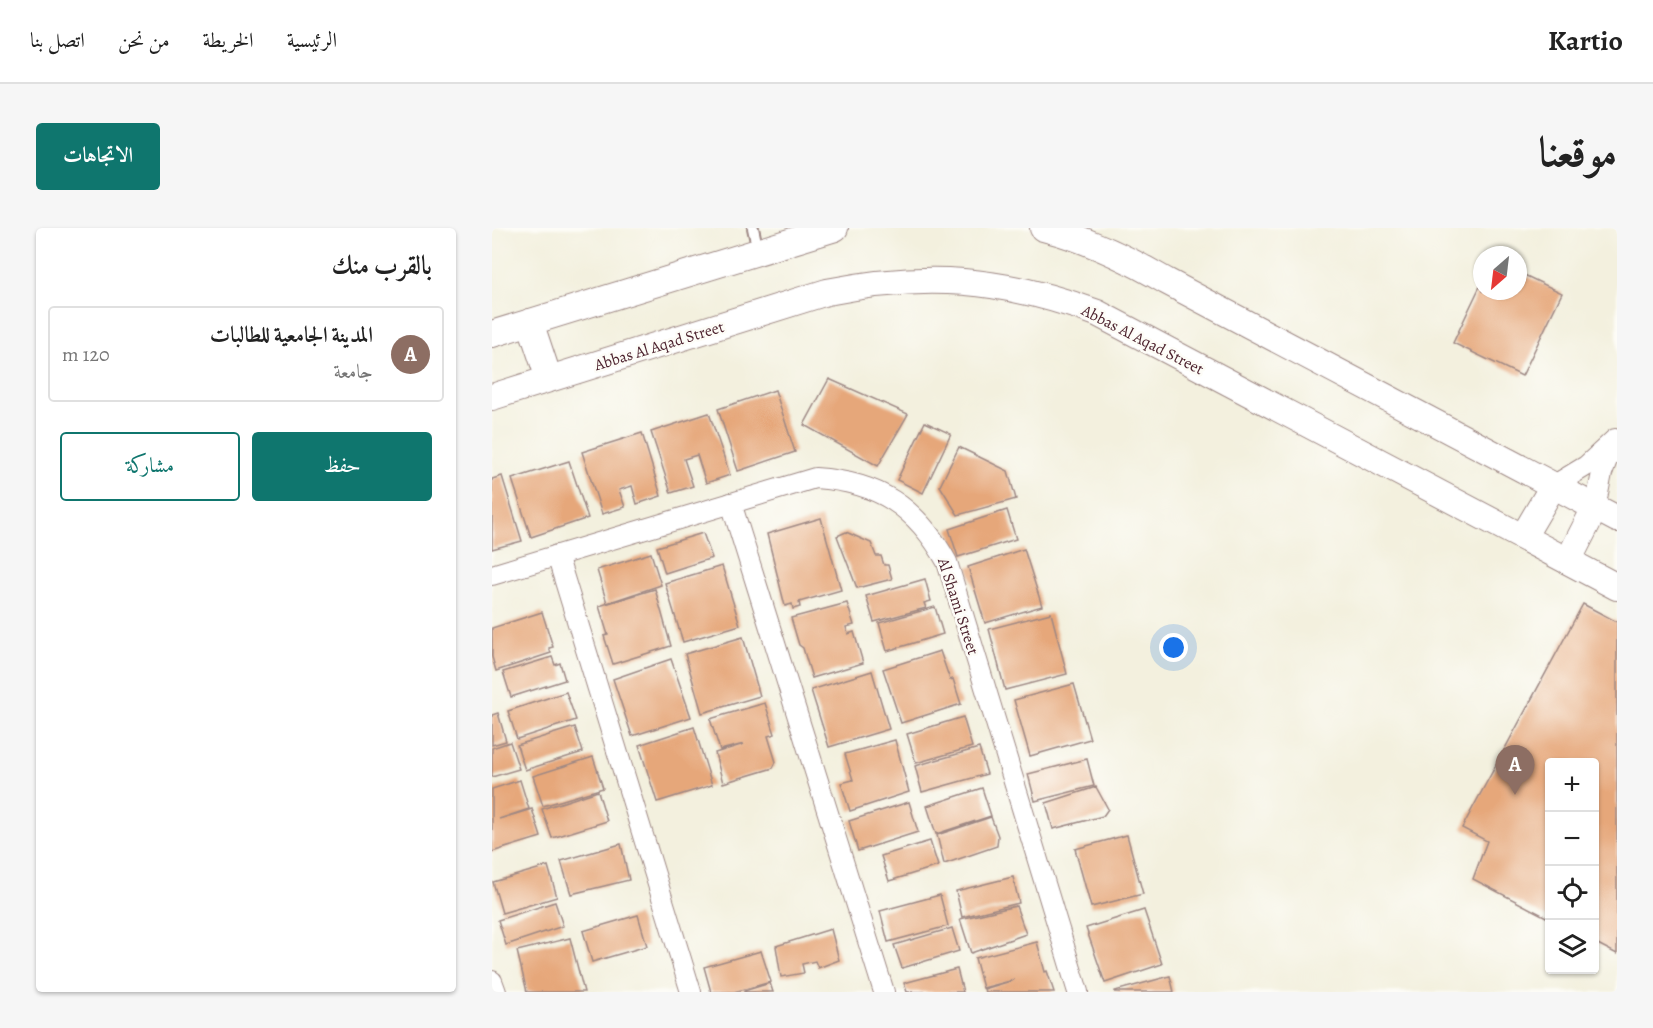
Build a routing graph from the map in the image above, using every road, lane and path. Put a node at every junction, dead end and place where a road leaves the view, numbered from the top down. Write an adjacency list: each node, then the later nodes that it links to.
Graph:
1 (835, 228): 3 (street)
2 (1043, 228): 9 (street)
3 (756, 240): 4 (street)
4 (530, 322): 5 (street); 6 (street)
5 (492, 334)
6 (549, 379): 7 (street, Abbas Al Aqad Street); 12 (street, Abbas Al Aqad Street)
7 (492, 397)
8 (1616, 437): 9 (street); 11 (street)
9 (1553, 486): 11 (street); 12 (street)
10 (731, 503): 13 (street, Al Shami Street); 20 (street); 21 (street, Al Shami Street)
11 (1606, 514): 14 (street)
12 (1523, 537): 14 (street, Abbas Al Aqad Street)
13 (557, 555): 15 (street, Al Shami Street); 19 (street)
14 (1568, 561): 16 (street, Abbas Al Aqad Street)
15 (492, 574)
16 (1617, 587)
17 (492, 981): 18 (street)
18 (496, 992)
19 (691, 992)
20 (884, 992)
21 (1078, 992)

